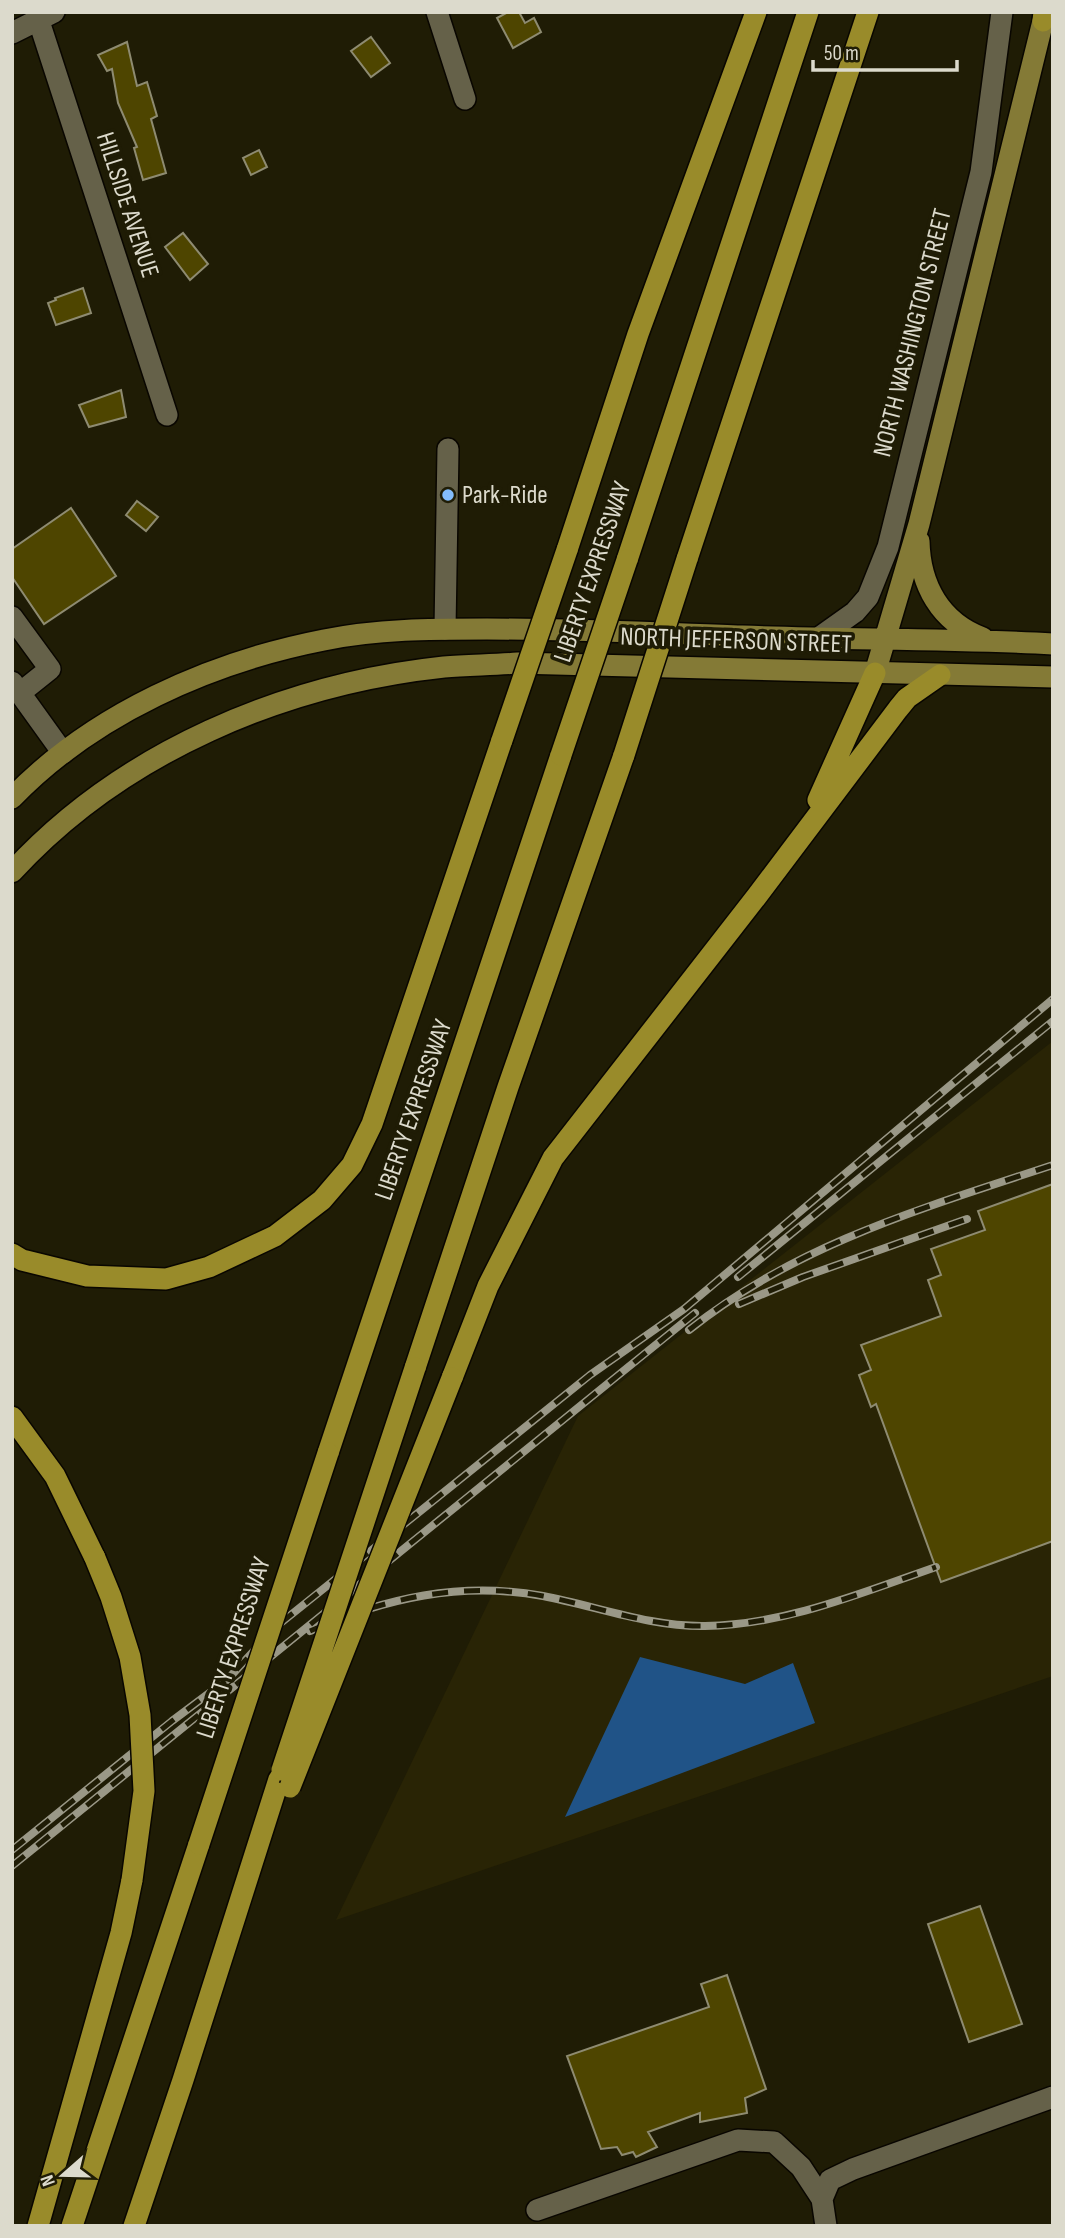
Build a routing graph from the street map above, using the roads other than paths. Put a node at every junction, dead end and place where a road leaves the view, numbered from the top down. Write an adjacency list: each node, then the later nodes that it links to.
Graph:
1 (437, 12): 9 (street)
2 (757, 12): 27 (highway, bridge)
3 (808, 12): 34 (highway, LIBERTY EXPRESSWAY, bridge)
4 (868, 12): 29 (highway, bridge)
5 (1002, 12): 15 (street, NORTH WASHINGTON STREET)
6 (43, 15): 8 (street); 10 (street, HILLSIDE AVENUE)
7 (1045, 15): 12 (main road)
8 (12, 33)
9 (465, 99)
10 (167, 415)
11 (448, 449): 14 (street)
12 (919, 524): 16 (main road); 17 (main road)
13 (12, 617): 22 (street)
14 (445, 629): 15 (main road, NORTH JEFFERSON STREET); 23 (main road, NORTH JEFFERSON STREET)
15 (817, 639): 16 (main road, NORTH JEFFERSON STREET)
16 (886, 640): 17 (main road, NORTH JEFFERSON STREET); 19 (main road)
17 (1009, 642): 18 (main road, NORTH JEFFERSON STREET)
18 (1053, 644)
19 (875, 673): 20 (main road, NORTH JEFFERSON STREET); 25 (highway); 26 (main road, NORTH JEFFERSON STREET)
20 (940, 675): 21 (main road, NORTH JEFFERSON STREET); 25 (highway)
21 (1053, 677)
22 (16, 687): 23 (street)
23 (63, 753): 24 (main road, NORTH JEFFERSON STREET)
24 (12, 798)
25 (804, 831): 29 (highway, bridge)
26 (12, 872)
27 (12, 1254)
28 (12, 1417): 33 (highway, bridge)
29 (285, 1783): 35 (highway)
30 (1053, 2096): 31 (street)
31 (826, 2190): 32 (street); 36 (street)
32 (537, 2210)
33 (38, 2226)
34 (72, 2226)
35 (134, 2226)
36 (826, 2226)

